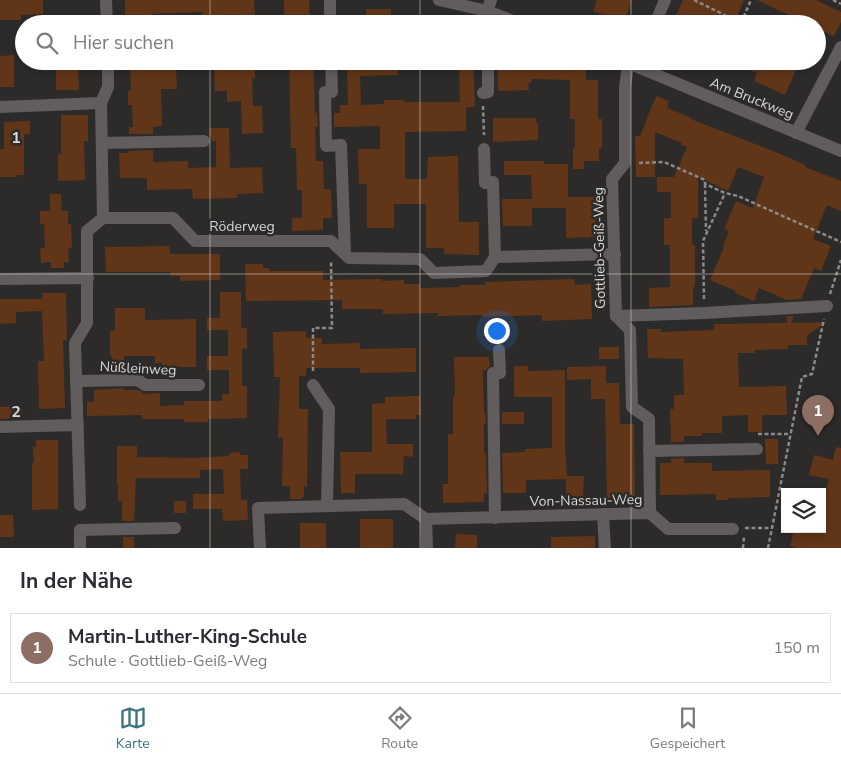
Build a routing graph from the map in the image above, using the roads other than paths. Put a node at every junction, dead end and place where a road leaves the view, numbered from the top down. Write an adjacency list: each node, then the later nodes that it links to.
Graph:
1 (106, 0): 6 (street)
2 (330, 0): 7 (street)
3 (439, 0): 5 (street)
4 (665, 0): 8 (street)
5 (488, 12)
6 (107, 15)
7 (330, 15)
8 (659, 15)
9 (841, 47): 10 (street)
10 (838, 61): 19 (street)
11 (108, 70): 17 (street)
12 (332, 70): 25 (street)
13 (488, 70): 16 (street)
14 (630, 70): 26 (street, Gottlieb-Geiß-Weg)
15 (648, 70): 19 (street, Am Bruckweg)
16 (483, 93)
17 (102, 103): 18 (street); 21 (street)
18 (0, 107)
19 (796, 133): 23 (street, Am Bruckweg)
20 (204, 141): 21 (street)
21 (102, 143): 24 (street)
22 (484, 150): 27 (street)
23 (841, 151)
24 (103, 218): 25 (street, Röderweg); 28 (street)
25 (345, 253): 27 (street)
26 (614, 254): 27 (street); 31 (street, Gottlieb-Geiß-Weg)
27 (495, 257)
28 (88, 278): 29 (street); 33 (street)
29 (0, 279)
30 (827, 306): 31 (street, Gottlieb-Geiß-Weg)
31 (616, 316): 39 (street, Gottlieb-Geiß-Weg)
32 (499, 350): 44 (street)
33 (76, 381): 34 (street, Nüßleinweg); 36 (street)
34 (199, 385)
35 (313, 385): 41 (street)
36 (78, 425): 37 (street); 40 (street)
37 (0, 427)
38 (756, 449): 39 (street)
39 (649, 451): 42 (street, Gottlieb-Geiß-Weg)
40 (80, 505)
41 (327, 506): 45 (street); 49 (street)
42 (650, 513): 43 (street, Von-Nassau-Weg); 47 (street, Von-Nassau-Weg)
43 (603, 514): 44 (street, Von-Nassau-Weg); 51 (street)
44 (495, 518): 45 (street, Von-Nassau-Weg)
45 (426, 519): 50 (street)
46 (175, 528): 48 (street)
47 (733, 529)
48 (80, 548)
49 (260, 548)
50 (427, 548)
51 (605, 548)

